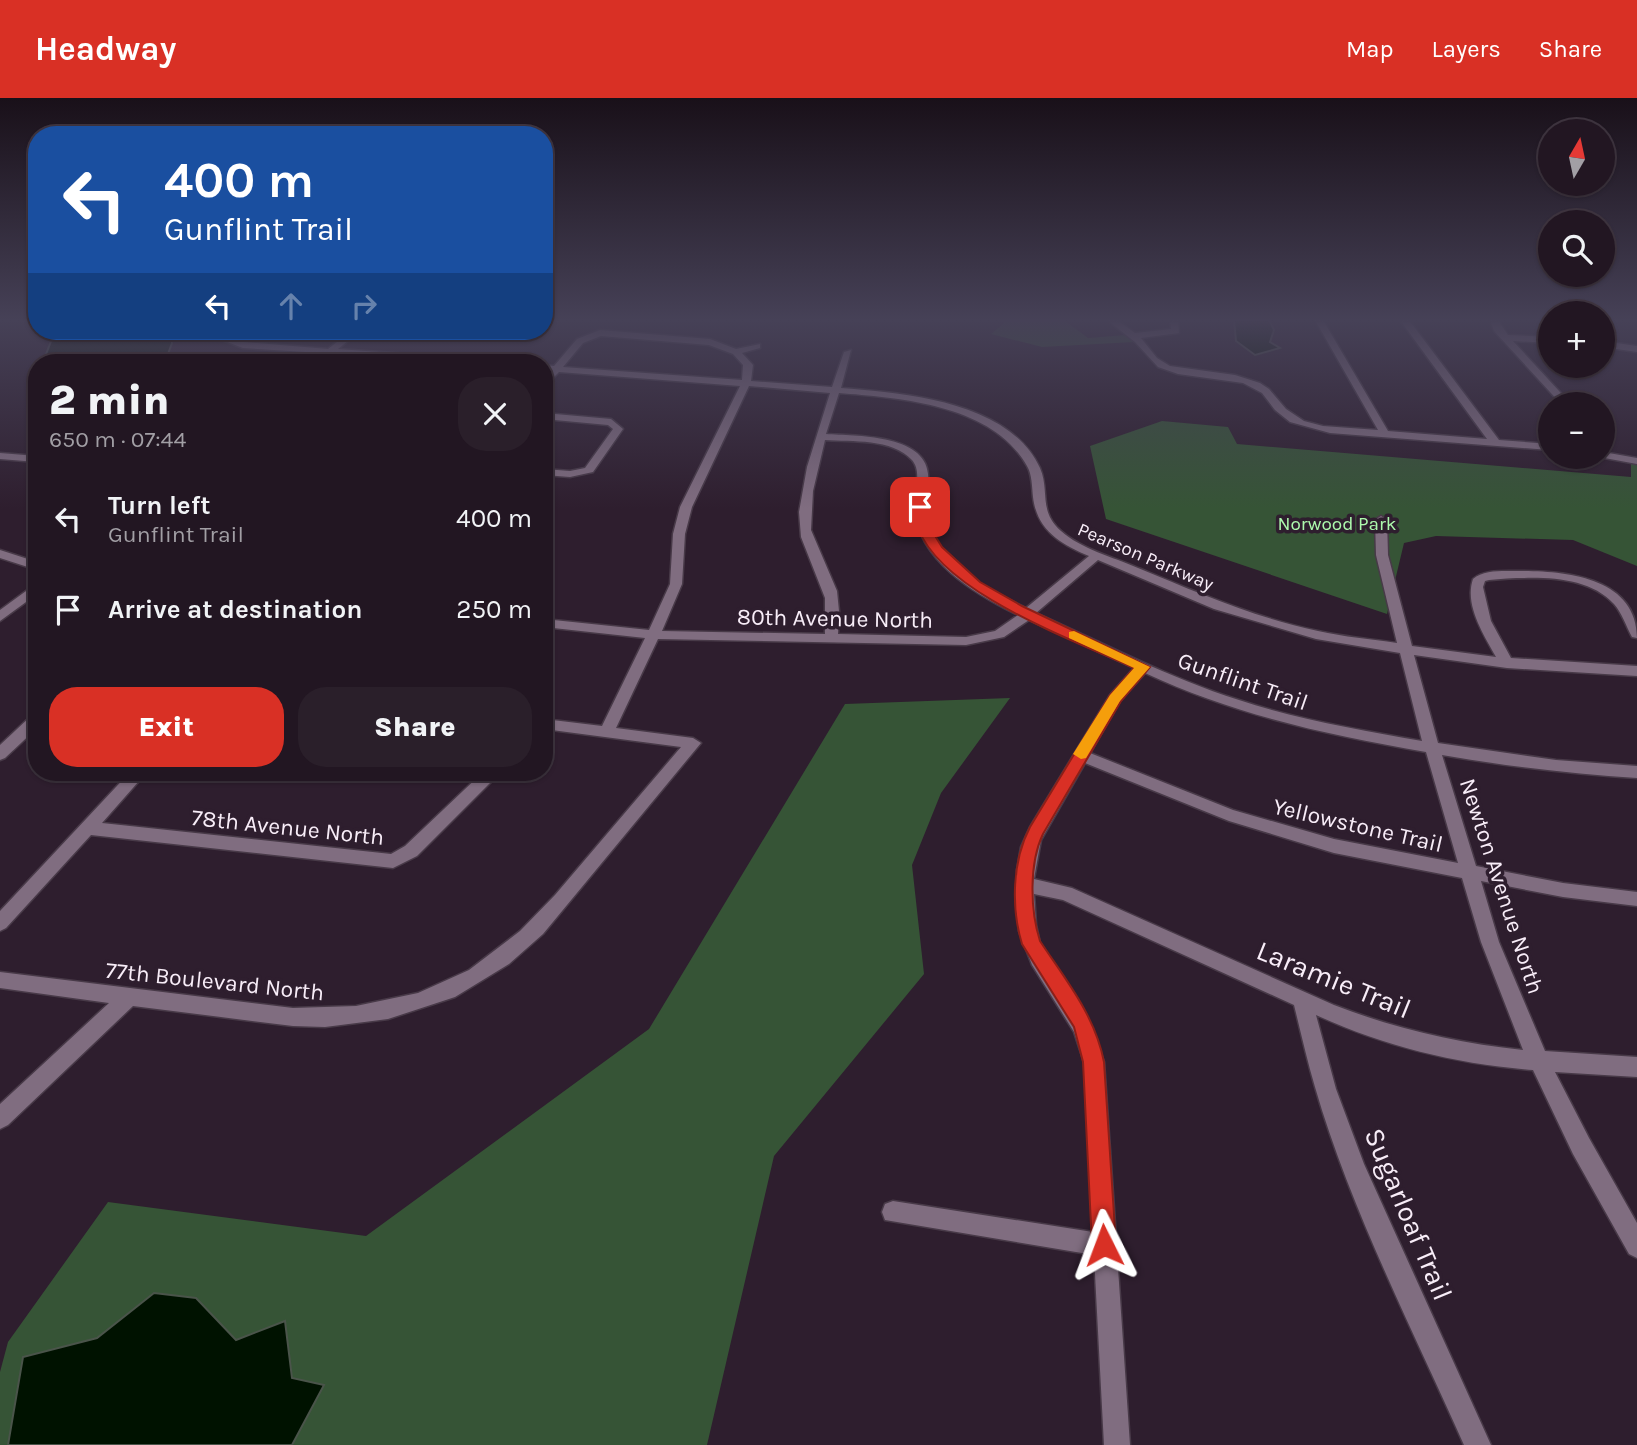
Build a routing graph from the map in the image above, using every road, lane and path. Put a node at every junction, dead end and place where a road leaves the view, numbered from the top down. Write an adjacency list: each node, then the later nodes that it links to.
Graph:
1 (745, 383): 6 (street, Pearson Parkway); 28 (street)
2 (839, 383): 6 (street)
3 (1250, 383): 8 (street)
4 (1355, 383): 10 (street)
5 (1451, 383): 12 (street)
6 (837, 391): 11 (street); 21 (street, Pearson Parkway)
7 (553, 417): 18 (street)
8 (1298, 421): 9 (street); 10 (street)
9 (1284, 426)
10 (1385, 434): 12 (street)
11 (822, 437): 24 (street, Gunflint Trail); 29 (street)
12 (1496, 442): 13 (street)
13 (1538, 446)
14 (0, 456): 16 (street)
15 (1615, 456): 17 (street)
16 (28, 458)
17 (1637, 461)
18 (553, 473)
19 (1381, 520): 30 (street, Newton Avenue North)
20 (0, 554): 22 (street)
21 (1097, 555): 24 (street, 80th Avenue North); 30 (street, Pearson Parkway)
22 (28, 563)
23 (28, 594): 25 (street)
24 (1029, 614): 29 (street, 80th Avenue North); 32 (street, Gunflint Trail)
25 (0, 617)
26 (553, 624): 28 (street, 80th Avenue North)
27 (1637, 634): 31 (street)
28 (653, 635): 29 (street, 80th Avenue North); 36 (street)
29 (831, 638)
30 (1407, 649): 31 (street, Pearson Parkway); 37 (street, Newton Avenue North)
31 (1507, 663): 33 (street, Pearson Parkway)
32 (1143, 667): 37 (street, Gunflint Trail); 39 (street)
33 (1637, 671)
34 (553, 725): 36 (street)
35 (28, 728): 38 (street)
36 (607, 732): 49 (street, 77th Boulevard North)
37 (1432, 748): 40 (street, Gunflint Trail); 44 (street, Newton Avenue North)
38 (0, 754)
39 (1080, 755): 44 (street, Yellowstone Trail); 45 (street)
40 (1637, 772)
41 (130, 781): 43 (street)
42 (484, 781): 43 (street, 78th Avenue North)
43 (86, 828): 47 (street)
44 (1472, 874): 46 (street, Yellowstone Trail); 51 (street, Newton Avenue North)
45 (1025, 885): 50 (street, Laramie Trail); 55 (street)
46 (1637, 899)
47 (0, 923)
48 (0, 980): 49 (street, 77th Boulevard North)
49 (130, 996): 53 (street)
50 (1302, 1000): 51 (street, Laramie Trail); 58 (street, Sugarloaf Trail)
51 (1539, 1060): 52 (street, Laramie Trail); 56 (street, Newton Avenue North)
52 (1637, 1067)
53 (0, 1118)
54 (893, 1212): 55 (street)
55 (1104, 1245): 57 (street)
56 (1637, 1247)
57 (1117, 1445)
58 (1478, 1445)

